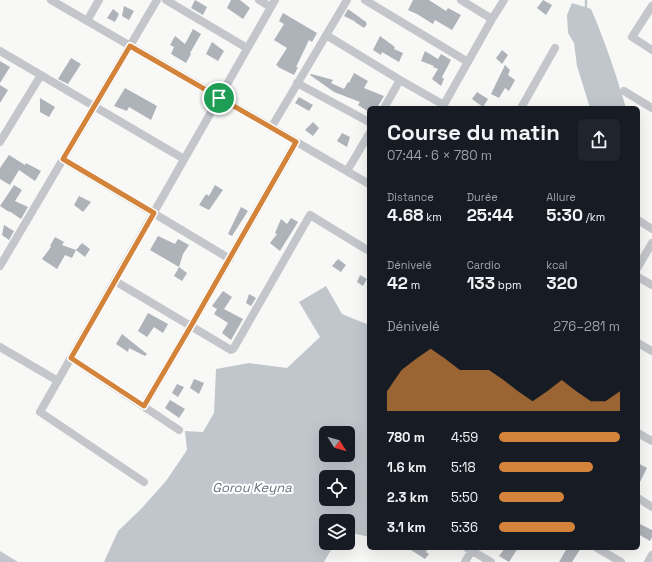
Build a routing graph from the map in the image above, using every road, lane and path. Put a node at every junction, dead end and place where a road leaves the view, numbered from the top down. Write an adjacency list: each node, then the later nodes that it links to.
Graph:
1 (51, 0): 13 (street)
2 (99, 0): 13 (street)
3 (157, 0): 15 (street)
4 (166, 0): 16 (street)
5 (259, 0): 10 (street)
6 (347, 0): 14 (street)
7 (366, 0): 20 (street)
8 (461, 0): 12 (street)
9 (504, 0): 12 (street)
10 (273, 4): 16 (street)
11 (652, 6): 18 (street)
12 (492, 19): 20 (street)
13 (87, 21): 15 (street)
14 (326, 35): 22 (street); 23 (street)
15 (130, 46): 25 (street); 26 (street)
16 (247, 48): 25 (street)
17 (556, 48): 29 (street)
18 (652, 50)
19 (0, 51): 21 (street)
20 (468, 62): 28 (street)
21 (41, 75): 26 (street); 34 (street)
22 (400, 80): 27 (street); 28 (street)
23 (297, 83): 31 (street); 32 (street)
24 (624, 91): 30 (street)
25 (219, 98): 32 (street); 37 (street)
26 (94, 106): 36 (street); 37 (street)
27 (385, 106)
28 (443, 106)
29 (522, 106)
30 (652, 108)
31 (367, 121)
32 (271, 128): 35 (street)
33 (367, 137): 38 (street)
34 (0, 142)
35 (296, 142): 38 (street); 45 (street)
36 (63, 159): 40 (street); 47 (street)
37 (184, 159): 40 (street)
38 (347, 172): 39 (street)
39 (367, 183)
40 (154, 213): 45 (street); 49 (street)
41 (640, 221): 42 (street)
42 (652, 228)
43 (652, 243): 46 (street)
44 (367, 249): 51 (street)
45 (230, 259): 51 (street)
46 (640, 264)
47 (0, 266)
48 (640, 278): 50 (street)
49 (115, 281): 51 (street); 55 (street)
50 (652, 285)
51 (191, 326): 57 (street)
52 (640, 344): 54 (street)
53 (0, 347): 56 (street)
54 (652, 351)
55 (71, 358): 56 (street); 57 (street)
56 (58, 381): 61 (street)
57 (144, 406): 58 (street)
58 (179, 430)
59 (640, 434): 60 (street)
60 (652, 441)
61 (144, 482)
62 (640, 499): 63 (street)
63 (652, 507)
64 (470, 550): 68 (street)
65 (472, 550): 69 (street)
66 (600, 550): 70 (street)
67 (652, 555): 71 (street)
68 (465, 562)
69 (490, 562)
70 (621, 562)
71 (648, 562)

